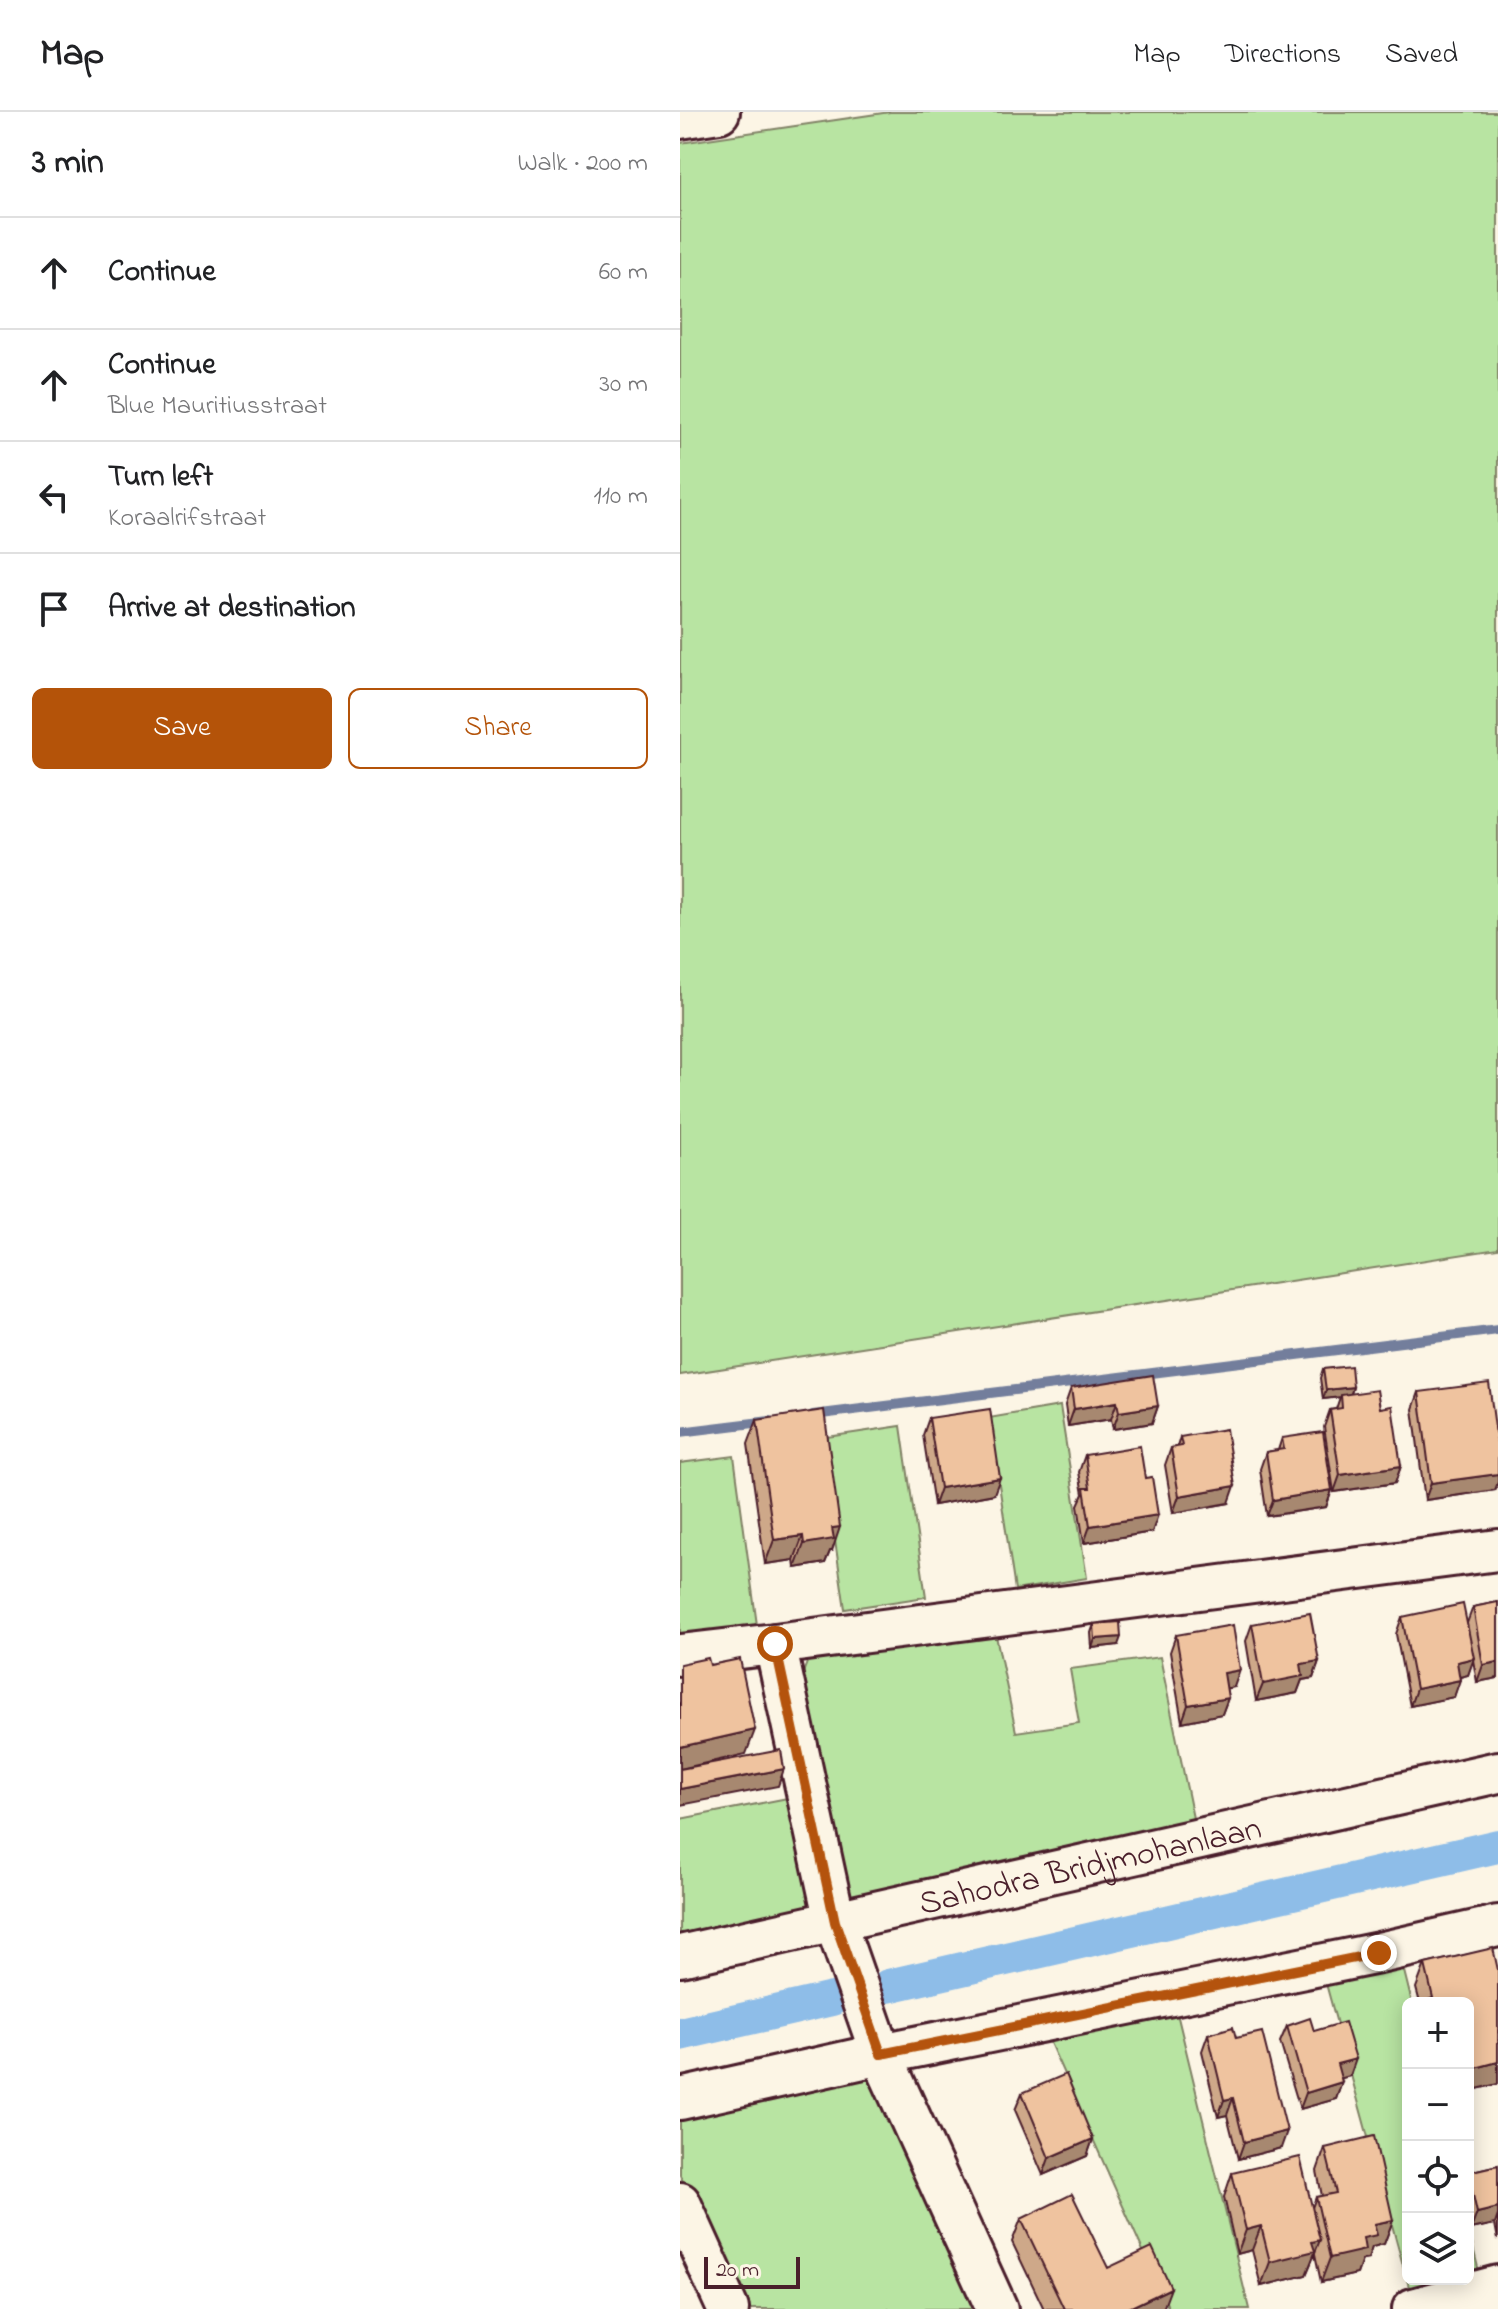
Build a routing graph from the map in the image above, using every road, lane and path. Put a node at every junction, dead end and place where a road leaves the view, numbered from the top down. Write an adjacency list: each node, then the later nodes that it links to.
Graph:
1 (719, 112): 2 (street)
2 (680, 118)
3 (1498, 1550): 4 (street)
4 (775, 1644): 5 (street); 7 (street)
5 (680, 1655)
6 (1498, 1772): 7 (street, Sahodra Bridjmohanlaan)
7 (835, 1922): 9 (street, Sahodra Bridjmohanlaan); 10 (street)
8 (1498, 1926): 10 (street)
9 (680, 1956)
10 (881, 2054): 11 (street); 15 (street)
11 (680, 2099)
12 (680, 2203): 14 (street)
13 (1498, 2286): 16 (street)
14 (728, 2309)
15 (997, 2309)
16 (1413, 2309)

